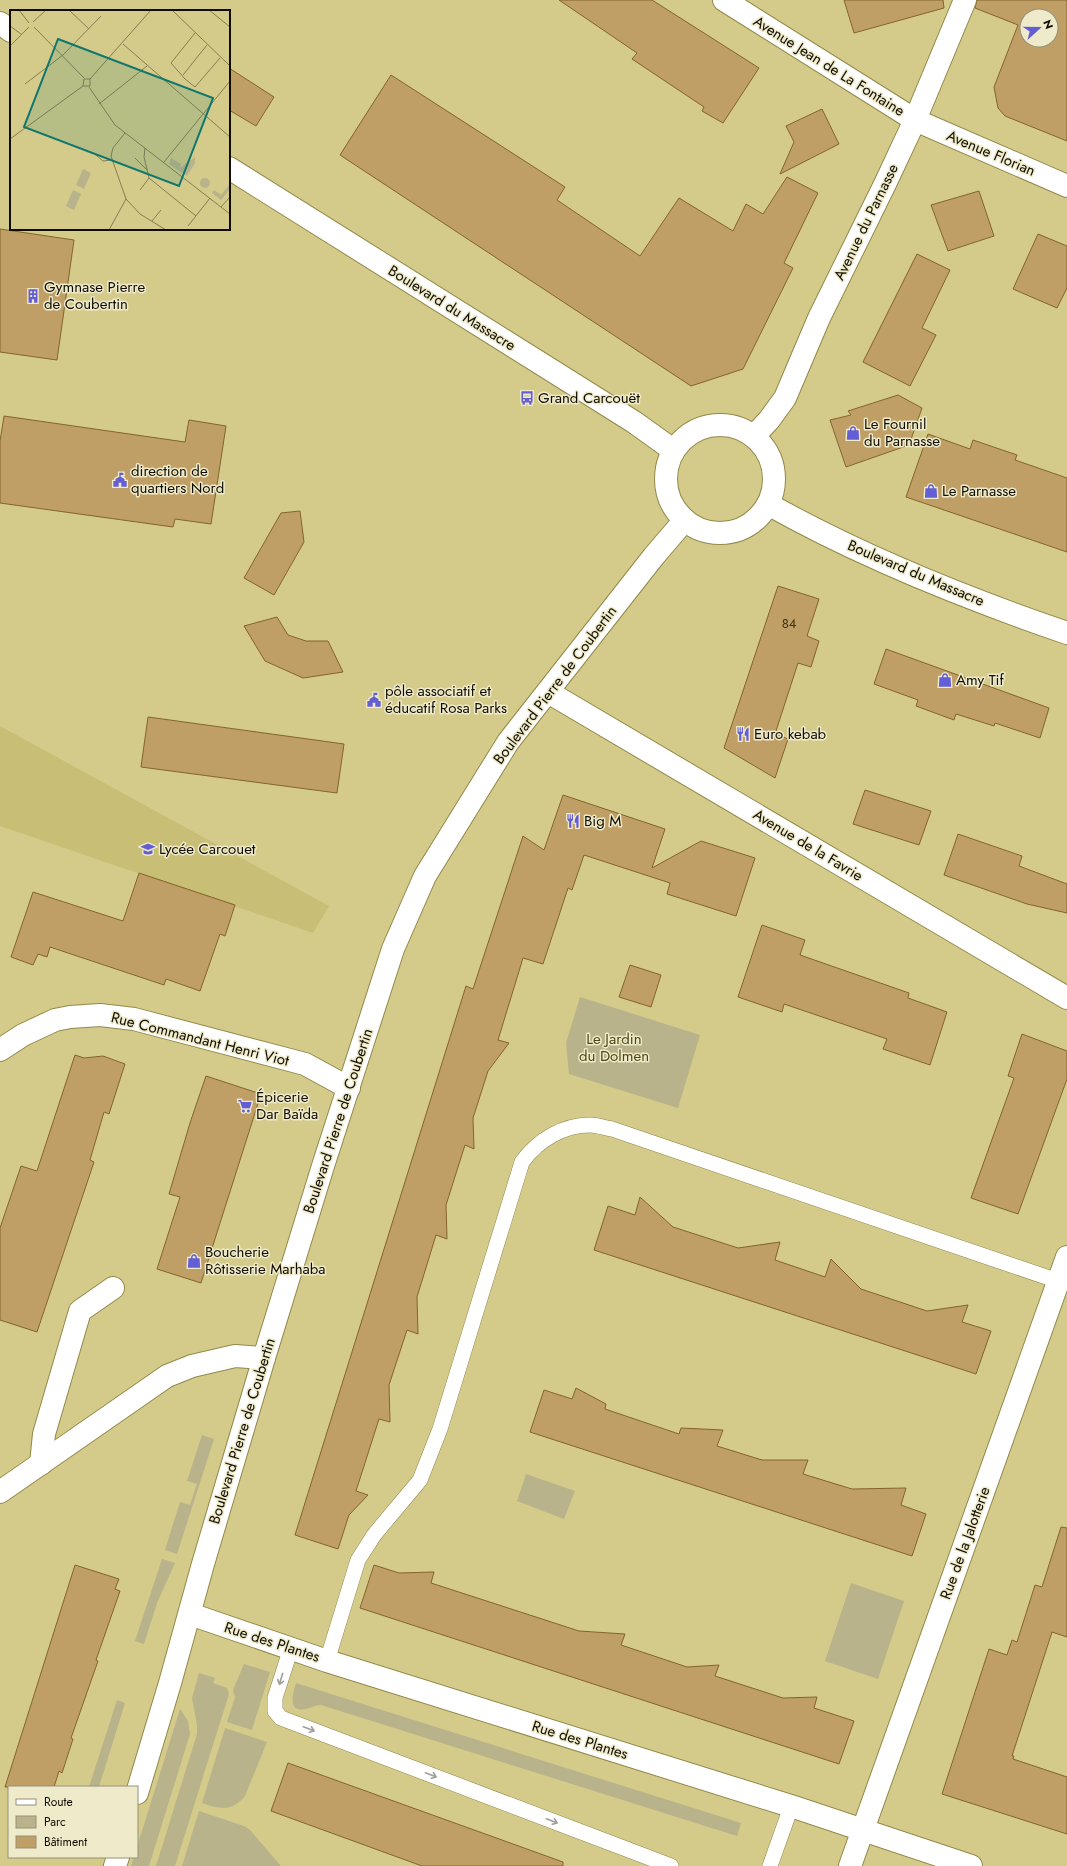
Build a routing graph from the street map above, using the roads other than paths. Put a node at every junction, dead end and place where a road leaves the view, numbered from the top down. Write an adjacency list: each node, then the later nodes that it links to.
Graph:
1 (724, 0): 5 (street, Avenue Jean de La Fontaine)
2 (965, 0): 5 (street, Avenue du Parnasse)
3 (0, 23): 4 (street)
4 (10, 29)
5 (915, 120): 7 (street, Avenue Florian); 8 (street, Avenue du Parnasse)
6 (230, 169): 9 (street, Boulevard du Massacre)
7 (1067, 186)
8 (754, 436): 9 (street); 10 (street)
9 (673, 450): 11 (street)
10 (768, 504): 11 (street); 12 (street, Boulevard du Massacre)
11 (684, 521): 13 (street, Boulevard Pierre de Coubertin)
12 (1067, 633)
13 (548, 692): 14 (street, Avenue de la Favrie); 16 (street, Boulevard Pierre de Coubertin)
14 (1067, 998)
15 (1, 1047): 16 (street, Rue Commandant Henri Viot)
16 (349, 1088): 20 (street, Boulevard Pierre de Coubertin)
17 (1067, 1257): 18 (street, Rue de la Jalotterie)
18 (1058, 1281): 25 (lane); 28 (street, Rue de la Jalotterie)
19 (113, 1288): 21 (street)
20 (264, 1358): 21 (street); 23 (street, Boulevard Pierre de Coubertin)
21 (41, 1464): 22 (street)
22 (0, 1492)
23 (190, 1614): 24 (street, Rue des Plantes); 26 (street, Boulevard Pierre de Coubertin)
24 (291, 1648): 25 (street, Rue des Plantes); 29 (lane, one-way to 29)
25 (327, 1661): 27 (street, Rue des Plantes)
26 (138, 1790)
27 (791, 1807): 28 (street, Rue des Plantes); 30 (lane)
28 (862, 1829): 31 (street, Rue de la Jalotterie); 32 (street, Rue des Plantes)
29 (671, 1866)
30 (770, 1866)
31 (850, 1866)
32 (971, 1866)

